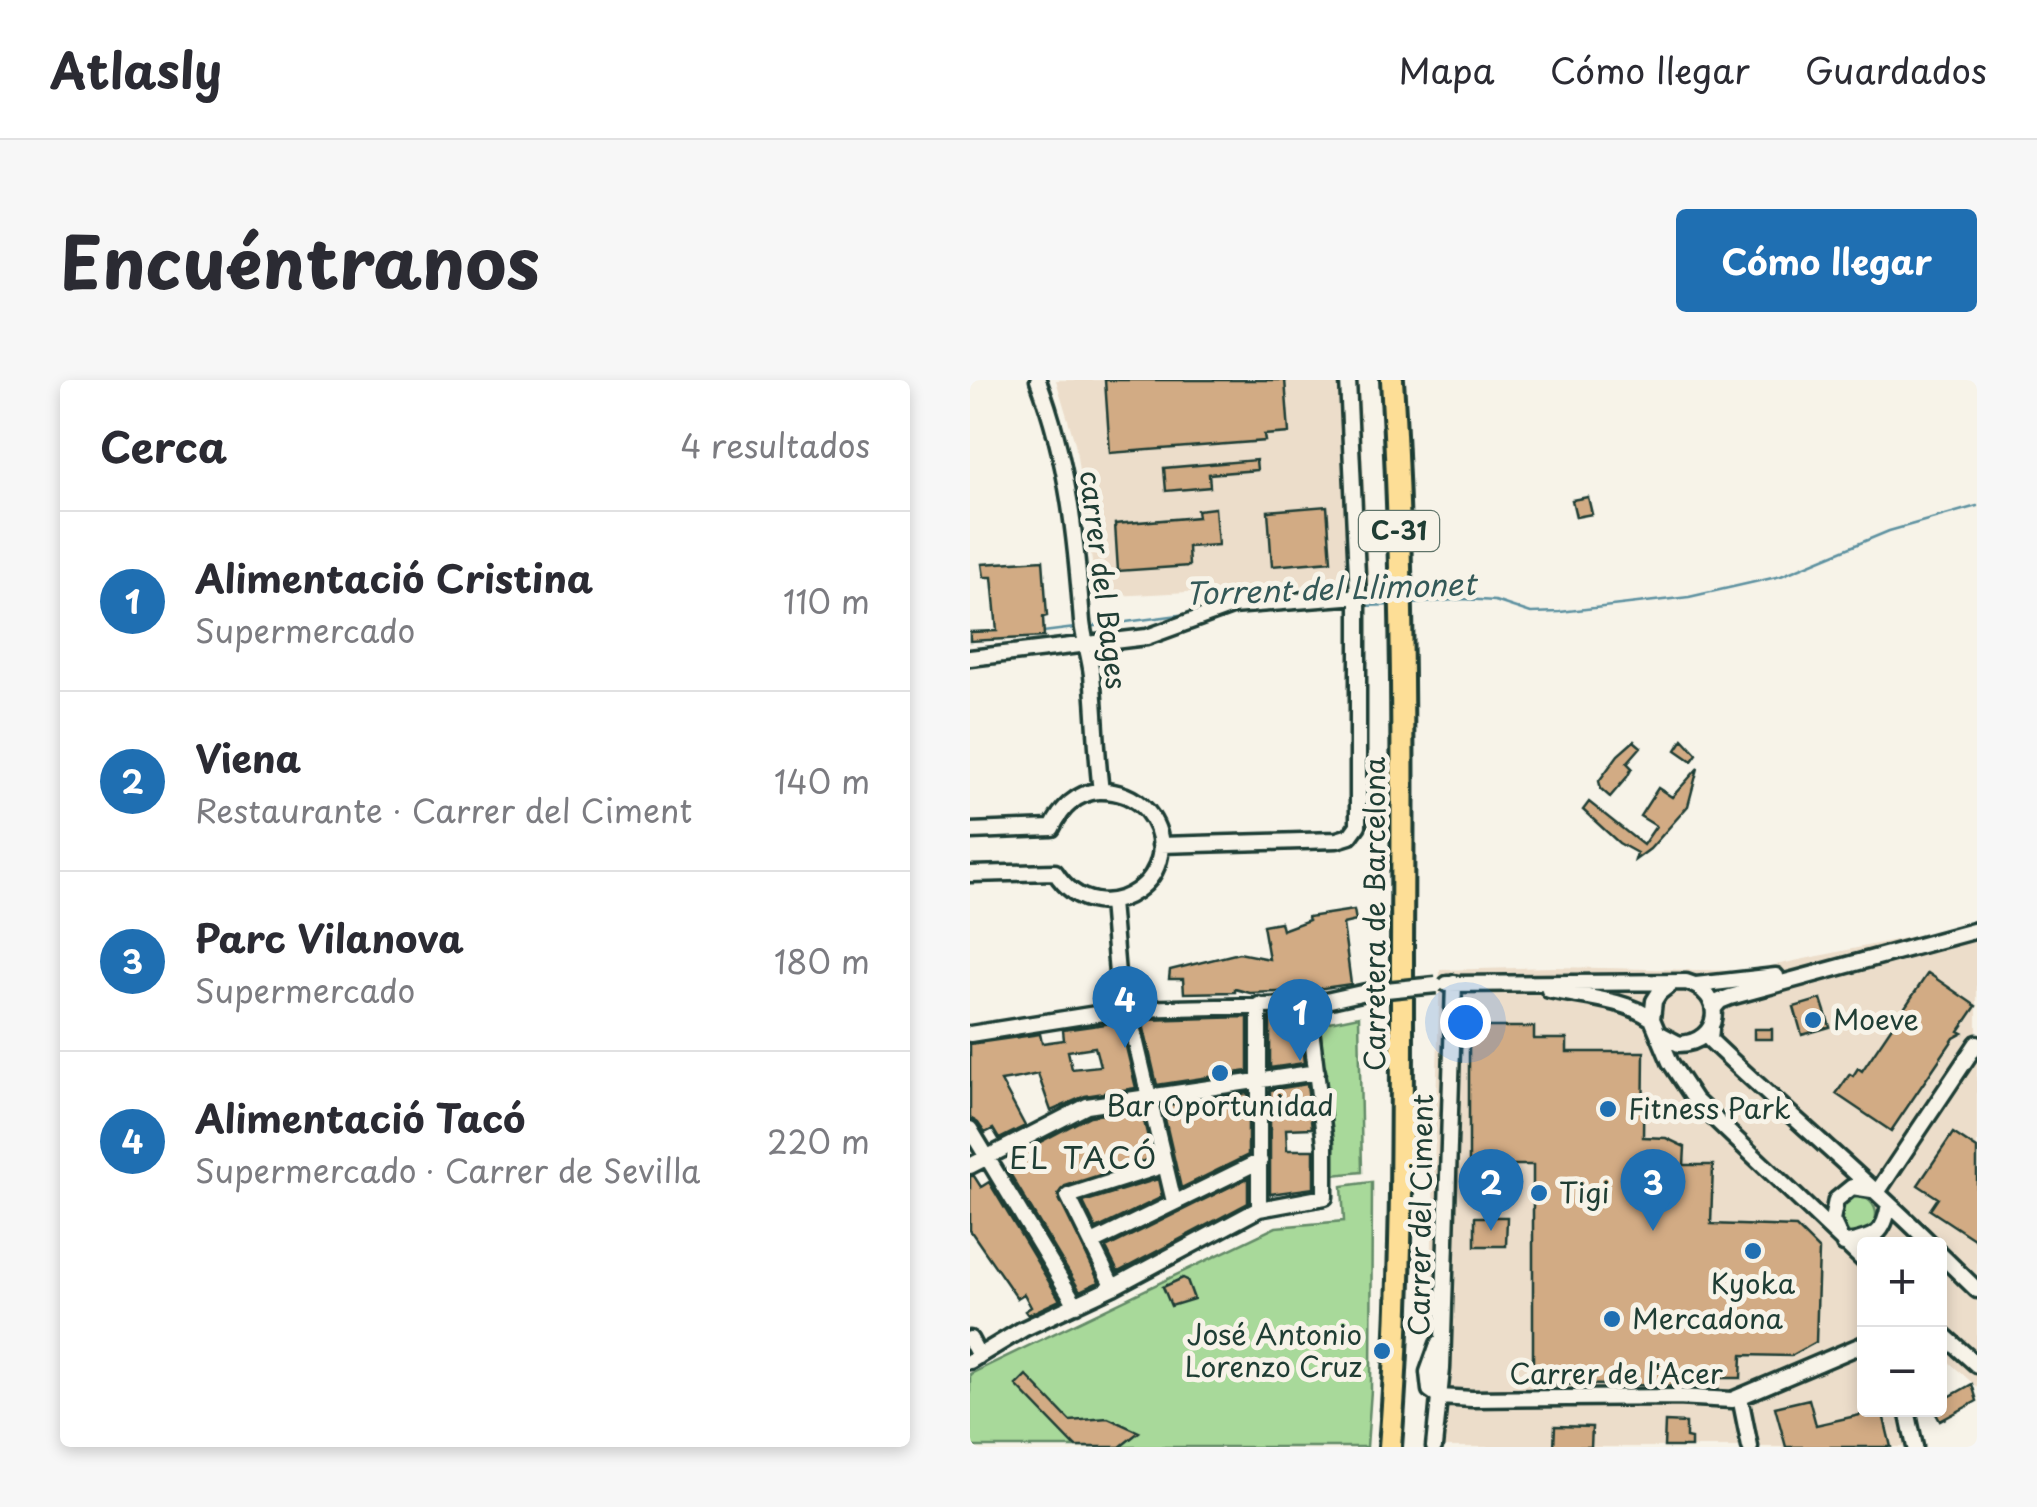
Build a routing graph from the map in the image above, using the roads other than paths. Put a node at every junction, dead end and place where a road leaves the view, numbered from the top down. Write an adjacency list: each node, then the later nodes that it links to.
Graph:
1 (1038, 380): 5 (street, carrer del Bages)
2 (1348, 380): 4 (street)
3 (1392, 380): 54 (highway, Carretera de Barcelona / C-31)
4 (1358, 596): 5 (street); 9 (street)
5 (1088, 646): 6 (street); 7 (street, carrer del Bages)
6 (970, 658)
7 (1101, 791): 8 (street); 9 (street)
8 (970, 831)
9 (1160, 845): 11 (street)
10 (970, 874): 11 (street)
11 (1111, 902): 21 (street)
12 (1977, 930): 13 (street)
13 (1817, 972): 17 (street); 20 (street)
14 (1454, 983): 15 (street); 19 (street, bridge); 55 (street, Carrer del Ciment)
15 (1524, 984): 16 (street); 22 (street)
16 (1672, 984): 17 (street); 22 (street)
17 (1696, 984): 20 (street)
18 (1259, 1005): 19 (street); 21 (street); 28 (street)
19 (1308, 1005): 27 (street)
20 (1714, 1008): 23 (street)
21 (1124, 1010): 24 (street); 29 (street)
22 (1652, 1019): 25 (street)
23 (1711, 1028): 25 (street); 36 (street)
24 (970, 1034)
25 (1660, 1034): 42 (street)
26 (1977, 1043): 35 (street)
27 (1317, 1072): 28 (street); 40 (street)
28 (1260, 1078): 29 (street); 32 (street)
29 (1149, 1096): 31 (street); 33 (street)
30 (970, 1128): 31 (street)
31 (987, 1156): 34 (street); 48 (street)
32 (1260, 1161): 38 (street); 40 (street)
33 (1165, 1165): 38 (street); 43 (street)
34 (970, 1166)
35 (1887, 1177): 36 (street); 37 (street)
36 (1863, 1180): 37 (street)
37 (1878, 1191): 39 (street); 42 (street)
38 (1174, 1202): 43 (street)
39 (1889, 1204): 41 (street); 42 (street)
40 (1259, 1208): 46 (street)
41 (1924, 1237)
42 (1843, 1242): 44 (street)
43 (1092, 1243): 46 (street)
44 (1857, 1255)
45 (1947, 1260): 47 (street)
46 (1113, 1287): 48 (street)
47 (1977, 1290)
48 (1076, 1305): 52 (street)
49 (1947, 1338): 53 (street)
50 (970, 1339): 52 (street)
51 (1857, 1347): 56 (street)
52 (975, 1359)
53 (1976, 1364)
54 (1396, 1369): 58 (highway, Carretera de Barcelona / C-31); 59 (highway)
55 (1440, 1396): 56 (street, Carrer de l'Acer); 60 (street)
56 (1740, 1397): 61 (street, Carrer de l'Acer)
57 (1908, 1417): 62 (street)
58 (1390, 1447)
59 (1404, 1447)
60 (1434, 1447)
61 (1750, 1447)
62 (1915, 1447)

